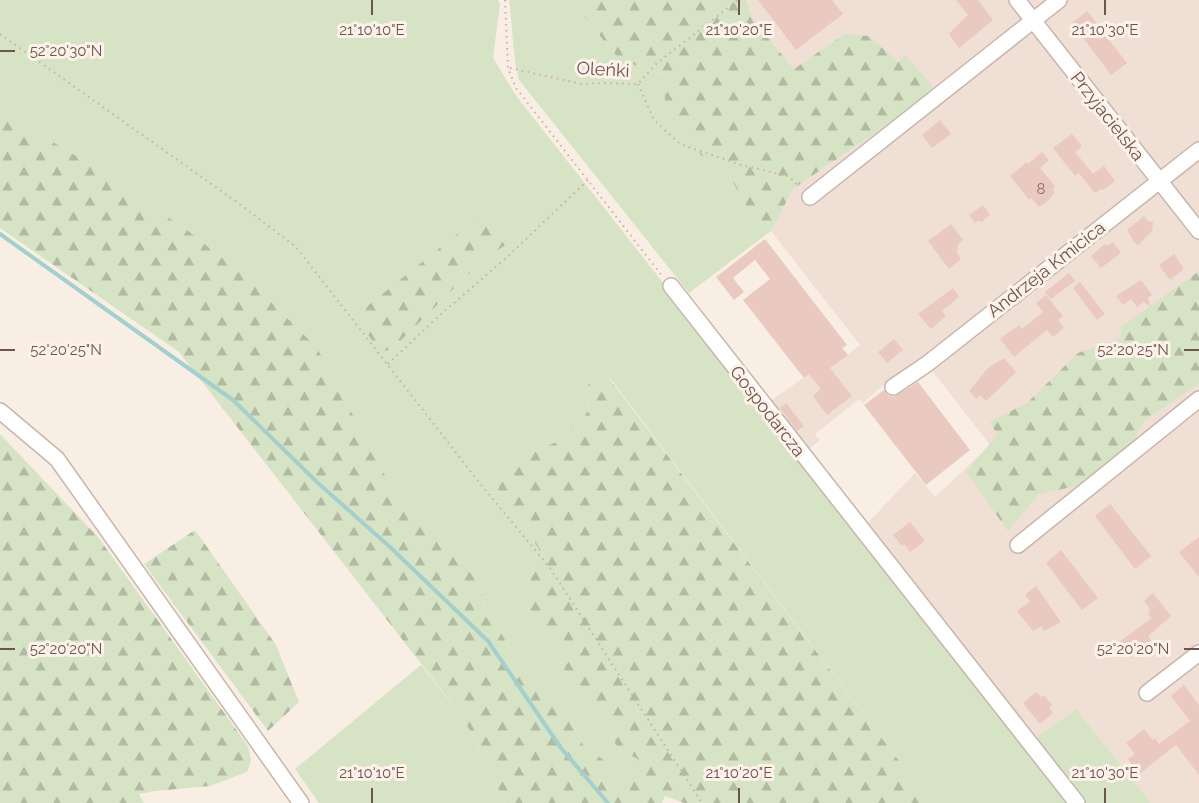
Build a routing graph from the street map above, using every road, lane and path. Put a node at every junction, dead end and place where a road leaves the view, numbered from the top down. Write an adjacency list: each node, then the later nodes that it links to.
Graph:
1 (505, 0): 7 (path)
2 (738, 0): 8 (path, Oleńki)
3 (1017, 0): 5 (street, Przyjacielska)
4 (1059, 0): 5 (street)
5 (1033, 21): 11 (street, Przyjacielska); 12 (street)
6 (0, 34): 15 (path)
7 (508, 68): 8 (path, Oleńki); 10 (path)
8 (638, 84): 12 (path)
9 (1199, 150): 11 (street, Andrzeja Kmicica)
10 (588, 180): 14 (path); 15 (path)
11 (1159, 180): 13 (street, Przyjacielska); 16 (street, Andrzeja Kmicica)
12 (810, 196)
13 (1199, 231)
14 (670, 286): 24 (street, Gospodarcza)
15 (388, 364): 23 (path)
16 (893, 387)
17 (1199, 399): 19 (street)
18 (0, 411): 22 (street)
19 (1018, 545)
20 (1199, 653): 21 (street)
21 (1148, 693)
22 (302, 803)
23 (702, 803)
24 (1077, 803)

